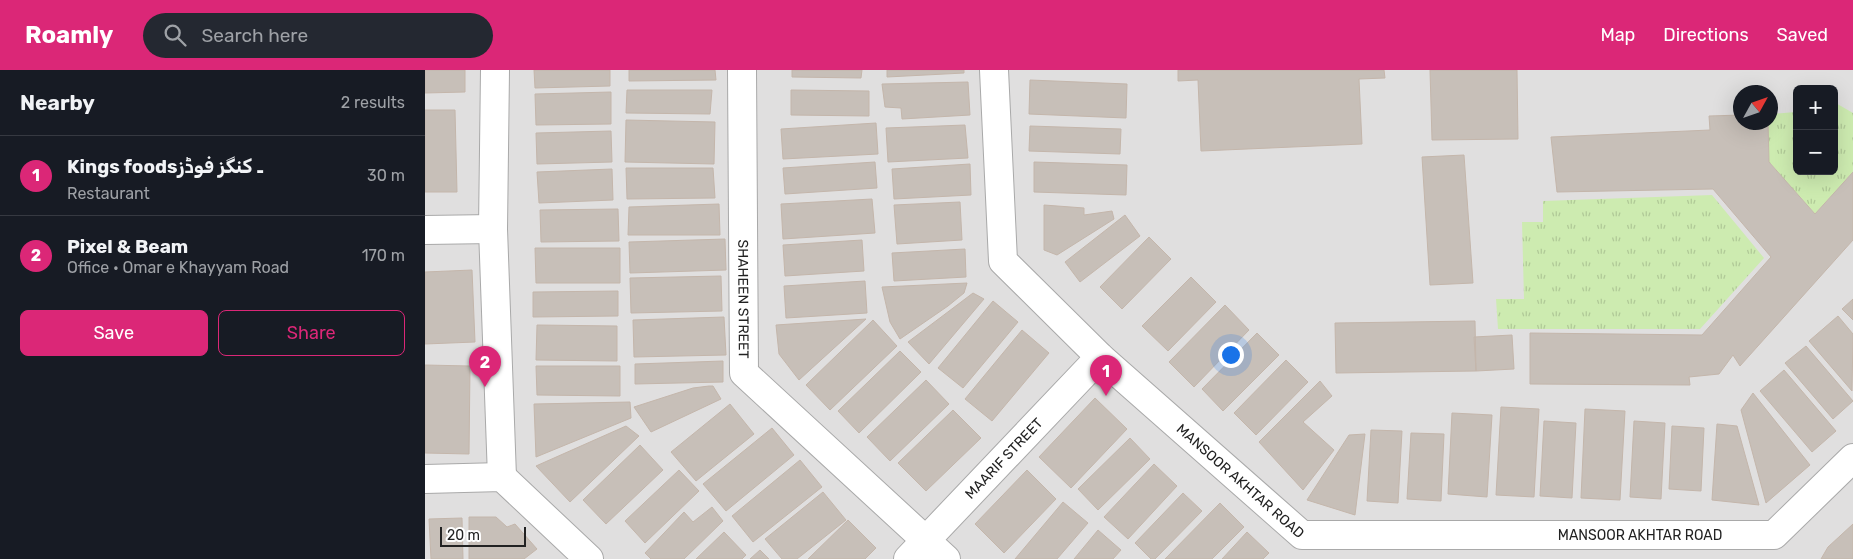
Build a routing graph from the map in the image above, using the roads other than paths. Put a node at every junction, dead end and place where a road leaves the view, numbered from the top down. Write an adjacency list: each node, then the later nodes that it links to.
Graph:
1 (495, 70): 4 (street)
2 (742, 70): 10 (street, SHAHEEN STREET)
3 (994, 70): 6 (street, MANSOOR AKHTAR ROAD)
4 (493, 229): 5 (street); 8 (street)
5 (425, 230)
6 (1100, 357): 7 (street, MANSOOR AKHTAR ROAD); 10 (street, MAARIF STREET)
7 (1853, 458)
8 (502, 477): 9 (street); 11 (street)
9 (425, 479)
10 (917, 549): 12 (street, SHAHEEN STREET)
11 (589, 559)
12 (946, 559)

